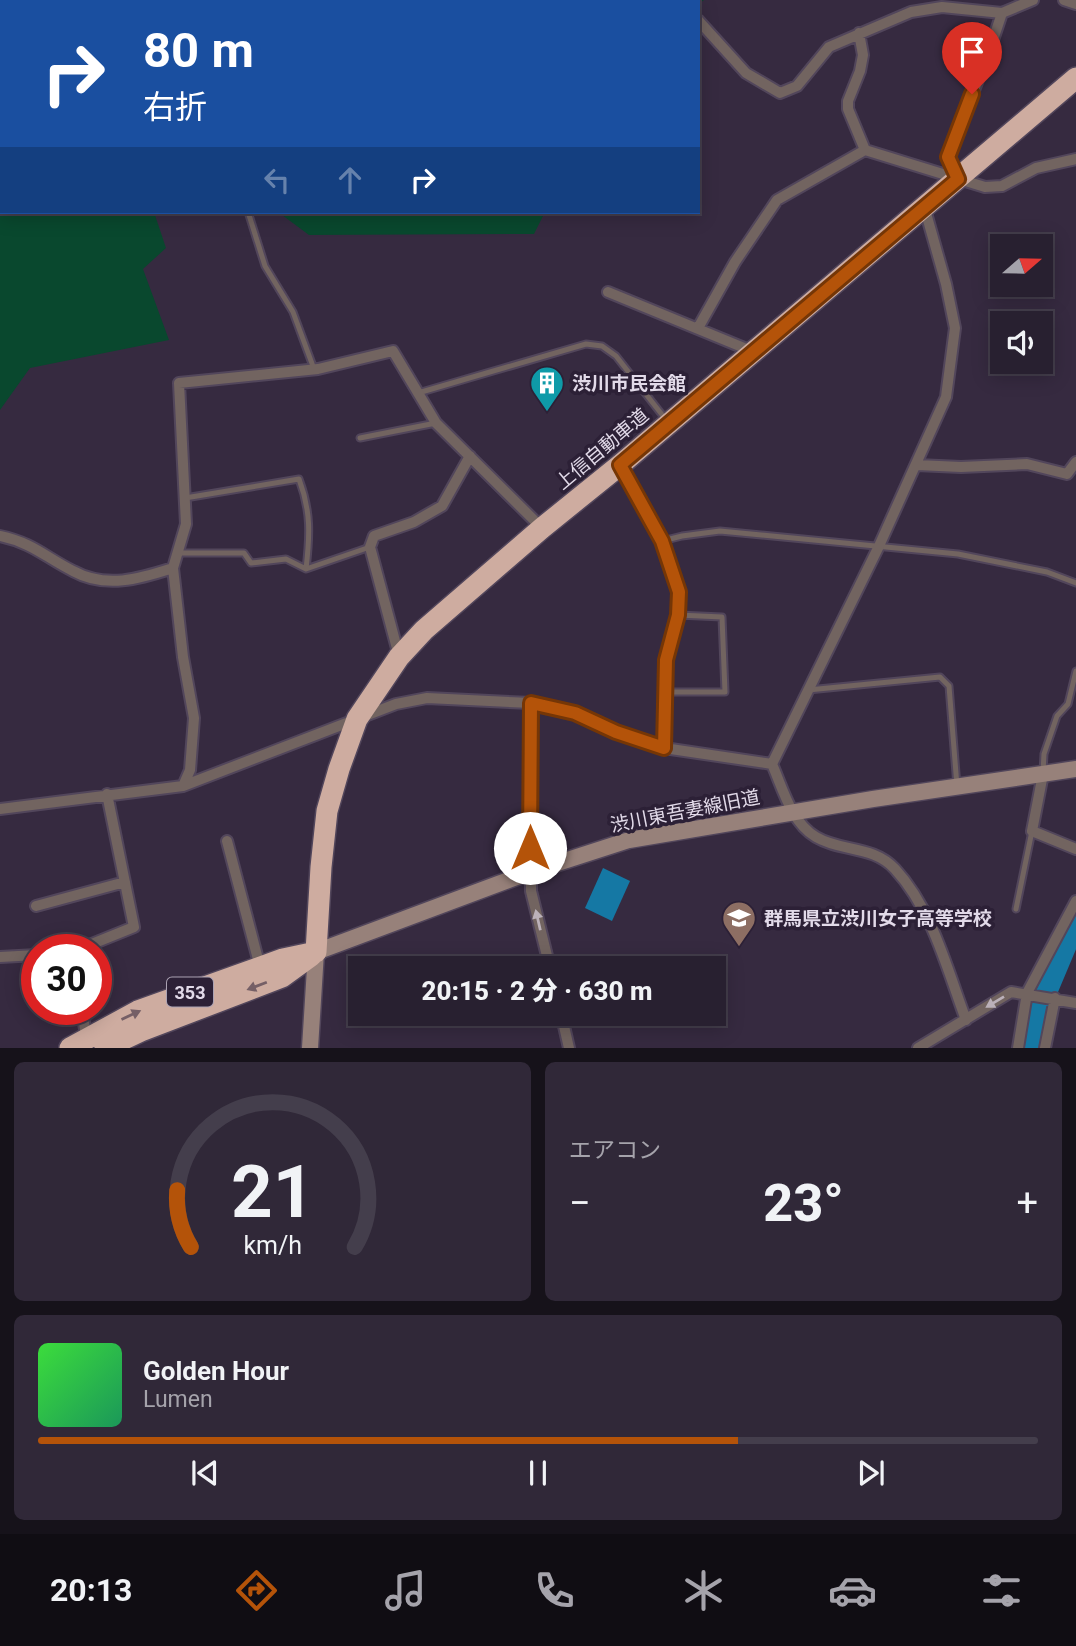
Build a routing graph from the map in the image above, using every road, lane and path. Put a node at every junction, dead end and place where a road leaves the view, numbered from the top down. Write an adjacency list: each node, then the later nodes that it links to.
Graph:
1 (1033, 0): 4 (street)
2 (1064, 0): 3 (street)
3 (1076, 4)
4 (1002, 13): 6 (street); 10 (street)
5 (700, 22): 6 (street)
6 (859, 33): 8 (street)
7 (1076, 78): 10 (highway, 上信自動車道)
8 (865, 150): 10 (street); 14 (street)
9 (1076, 159): 10 (street)
10 (958, 179): 11 (highway, 上信自動車道)
11 (924, 206): 15 (highway, 上信自動車道); 24 (street)
12 (249, 215): 16 (lane)
13 (608, 292): 14 (street)
14 (698, 328): 15 (street)
15 (754, 352): 19 (highway, 上信自動車道)
16 (315, 369): 17 (street); 26 (street)
17 (417, 393): 18 (street); 19 (lane)
18 (436, 423): 20 (lane); 21 (street)
19 (669, 423): 23 (highway, 上信自動車道)
20 (360, 438)
21 (470, 456): 27 (street); 31 (street)
22 (1076, 462): 25 (street)
23 (620, 465): 27 (highway, 上信自動車道); 29 (street)
24 (917, 465): 25 (street); 30 (street)
25 (1072, 476)
26 (185, 498): 32 (street); 34 (lane)
27 (542, 528): 37 (highway, 上信自動車道)
28 (0, 536): 33 (street)
29 (662, 541): 30 (lane); 36 (street)
30 (879, 546): 35 (lane); 39 (street)
31 (370, 547): 34 (lane); 37 (street)
32 (177, 553): 33 (street); 34 (lane)
33 (173, 568): 47 (street)
34 (306, 569)
35 (1076, 583)
36 (678, 615): 40 (street); 40 (lane)
37 (399, 657): 42 (highway, 上信自動車道)
38 (1076, 671): 46 (lane)
39 (808, 690): 44 (street); 48 (lane)
40 (665, 692): 43 (street)
41 (531, 703): 42 (street); 43 (street); 55 (street)
42 (357, 719): 47 (street); 61 (highway, 上信自動車道)
43 (664, 748): 44 (street)
44 (772, 764): 51 (street)
45 (1076, 769): 46 (street, 渋川東吾妻線旧道)
46 (1043, 774): 48 (street, 渋川東吾妻線旧道); 52 (street)
47 (183, 786): 49 (street)
48 (957, 787): 51 (street, 渋川東吾妻線旧道)
49 (107, 794): 50 (street); 56 (street)
50 (0, 809)
51 (793, 813): 55 (street, 渋川東吾妻線旧道); 69 (street)
52 (1032, 831): 54 (street); 59 (lane)
53 (227, 841): 65 (street)
54 (1076, 849)
55 (530, 872): 61 (street, 渋川東吾妻線旧道); 63 (street, one-way to 55)
56 (125, 882): 58 (street); 60 (street)
57 (1076, 901): 66 (street)
58 (36, 906)
59 (1016, 909)
60 (112, 936)
61 (316, 953): 65 (highway, 353); 74 (highway, 353, one-way to 74); 75 (street)
62 (21, 956): 64 (street)
63 (547, 956)
64 (0, 957)
65 (260, 967): 73 (highway, 353, one-way to 65)
66 (1030, 994): 67 (street); 69 (street, one-way to 69); 79 (street)
67 (1053, 998): 68 (street); 80 (street)
68 (1076, 1003)
69 (966, 1020): 72 (street)
70 (82, 1025): 73 (street)
71 (564, 1026): 76 (street)
72 (940, 1034): 77 (street); 78 (street)
73 (81, 1044)
74 (105, 1048)
75 (310, 1048)
76 (569, 1048)
77 (918, 1048)
78 (944, 1048)
79 (1018, 1048)
80 (1045, 1048)

